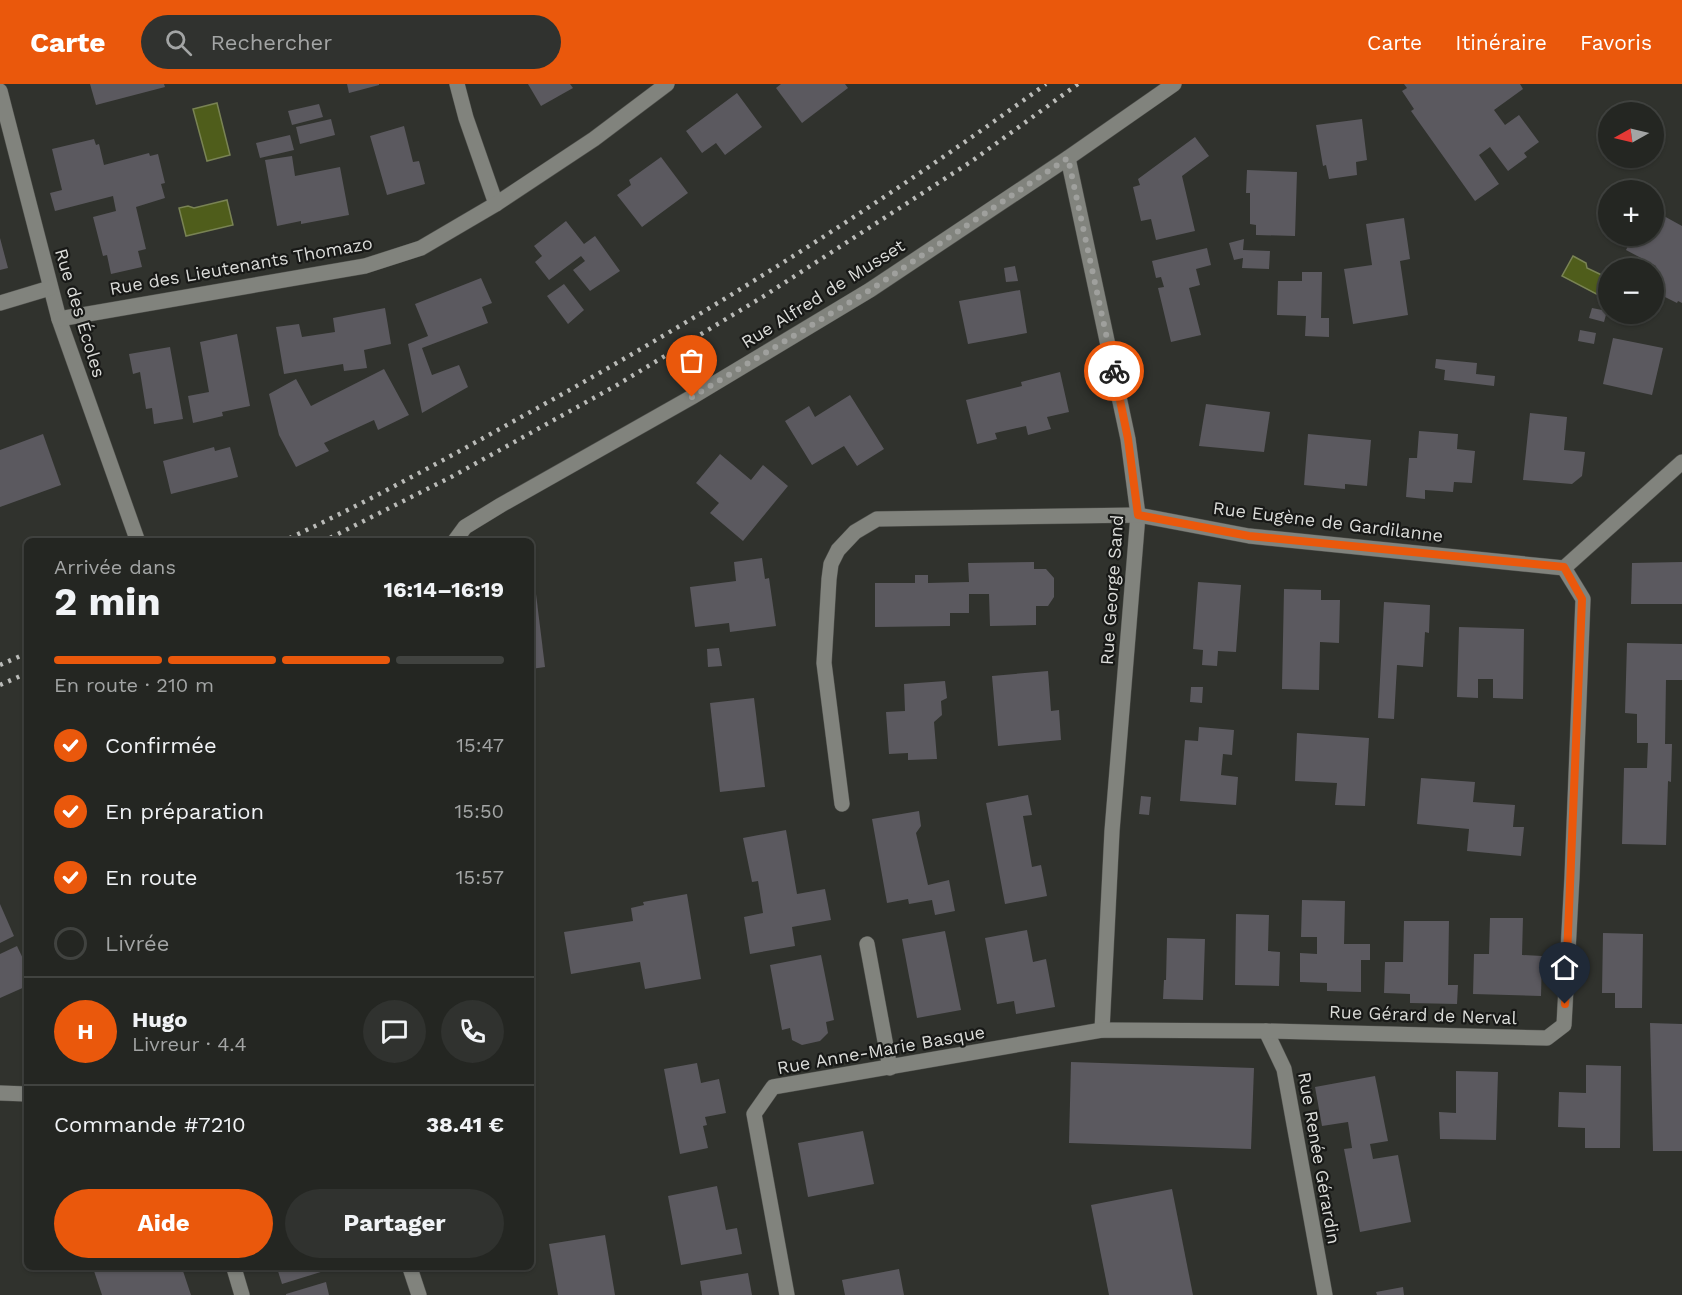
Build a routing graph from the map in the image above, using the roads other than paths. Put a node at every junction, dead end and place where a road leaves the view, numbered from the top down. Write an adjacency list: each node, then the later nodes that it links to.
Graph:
1 (457, 84): 6 (street)
2 (667, 84): 6 (street, Rue des Lieutenants Thomazo)
3 (1174, 84): 5 (street, Rue Alfred de Musset)
4 (0, 91): 7 (street, Rue des Écoles)
5 (1068, 158): 11 (street, Rue George Sand); 13 (street, Rue Alfred de Musset)
6 (496, 204): 9 (street, Rue des Lieutenants Thomazo)
7 (50, 288): 8 (street); 9 (street, Rue des Écoles)
8 (0, 303)
9 (59, 319): 12 (street, Rue des Écoles)
10 (1682, 462): 14 (street)
11 (1138, 515): 14 (street, Rue Eugène de Gardilanne); 15 (street, Rue Eugène de Gardilanne); 17 (street, Rue George Sand)
12 (137, 538)
13 (457, 538)
14 (1564, 567): 18 (street, Rue Gérard de Nerval)
15 (842, 804)
16 (867, 944): 19 (street)
17 (1102, 1030): 18 (street, Rue Gérard de Nerval); 19 (street, Rue Anne-Marie Basque)
18 (1266, 1030): 27 (street, Rue Renée Gérardin)
19 (890, 1068): 26 (street, Rue Anne-Marie Basque)
20 (0, 1094): 21 (street)
21 (24, 1094)
22 (235, 1270): 24 (street)
23 (411, 1270): 25 (street)
24 (242, 1295)
25 (419, 1295)
26 (787, 1295)
27 (1325, 1295)

